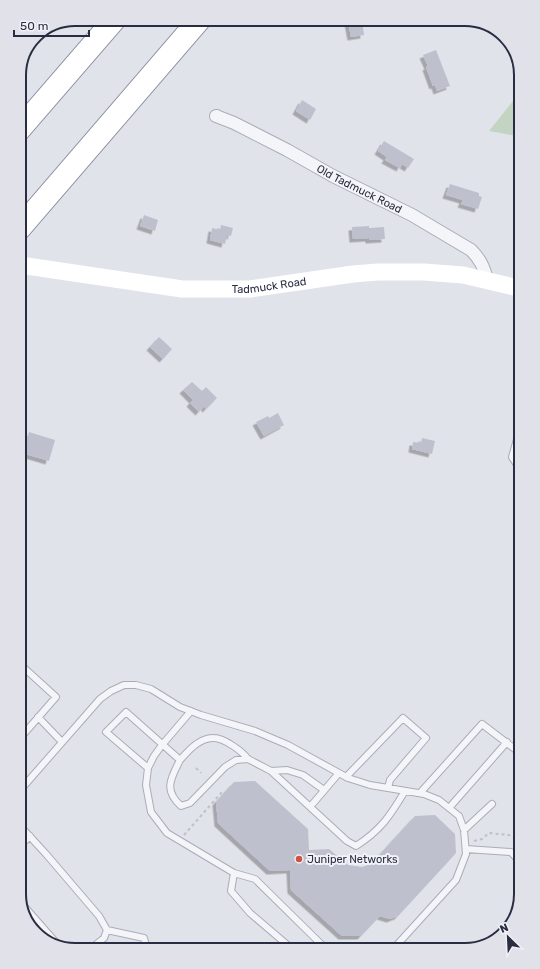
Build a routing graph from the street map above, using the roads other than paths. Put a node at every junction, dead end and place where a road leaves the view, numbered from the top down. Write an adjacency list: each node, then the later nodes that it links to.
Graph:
1 (109, 26): 4 (highway)
2 (194, 26): 5 (highway)
3 (217, 116): 7 (street, Old Tadmuck Road)
4 (26, 122)
5 (26, 222)
6 (26, 266): 7 (street, Tadmuck Road)
7 (487, 280): 8 (street, Tadmuck Road)
8 (514, 287)
9 (514, 450): 10 (lane)
10 (514, 460)
11 (26, 670): 13 (lane)
12 (191, 711): 15 (lane); 17 (lane); 23 (lane)
13 (38, 717): 14 (lane); 15 (lane)
14 (26, 731)
15 (62, 742): 25 (lane)
16 (506, 742): 18 (lane); 29 (lane); 32 (lane)
17 (162, 745): 20 (lane); 21 (lane); 21 (lane)
18 (514, 748)
19 (248, 759): 20 (lane); 20 (lane); 22 (lane)
20 (180, 760)
21 (148, 768): 39 (lane)
22 (271, 771): 27 (lane); 31 (lane)
23 (339, 773): 24 (lane); 27 (lane)
24 (346, 776): 26 (lane); 26 (lane)
25 (26, 784)
26 (388, 788): 28 (lane)
27 (324, 790): 31 (lane)
28 (405, 791): 29 (lane); 31 (lane)
29 (420, 793): 32 (lane)
30 (492, 804): 33 (lane)
31 (310, 807)
32 (449, 808): 33 (lane)
33 (464, 830): 37 (lane)
34 (26, 832): 35 (lane)
35 (30, 836): 36 (lane); 41 (lane)
36 (26, 840)
37 (466, 849): 38 (lane); 47 (lane)
38 (514, 856)
39 (234, 873): 45 (lane); 46 (lane)
40 (30, 913): 42 (lane)
41 (107, 930): 43 (lane); 44 (lane)
42 (51, 937)
43 (98, 943)
44 (145, 943)
45 (285, 943)
46 (320, 943)
47 (399, 943)

